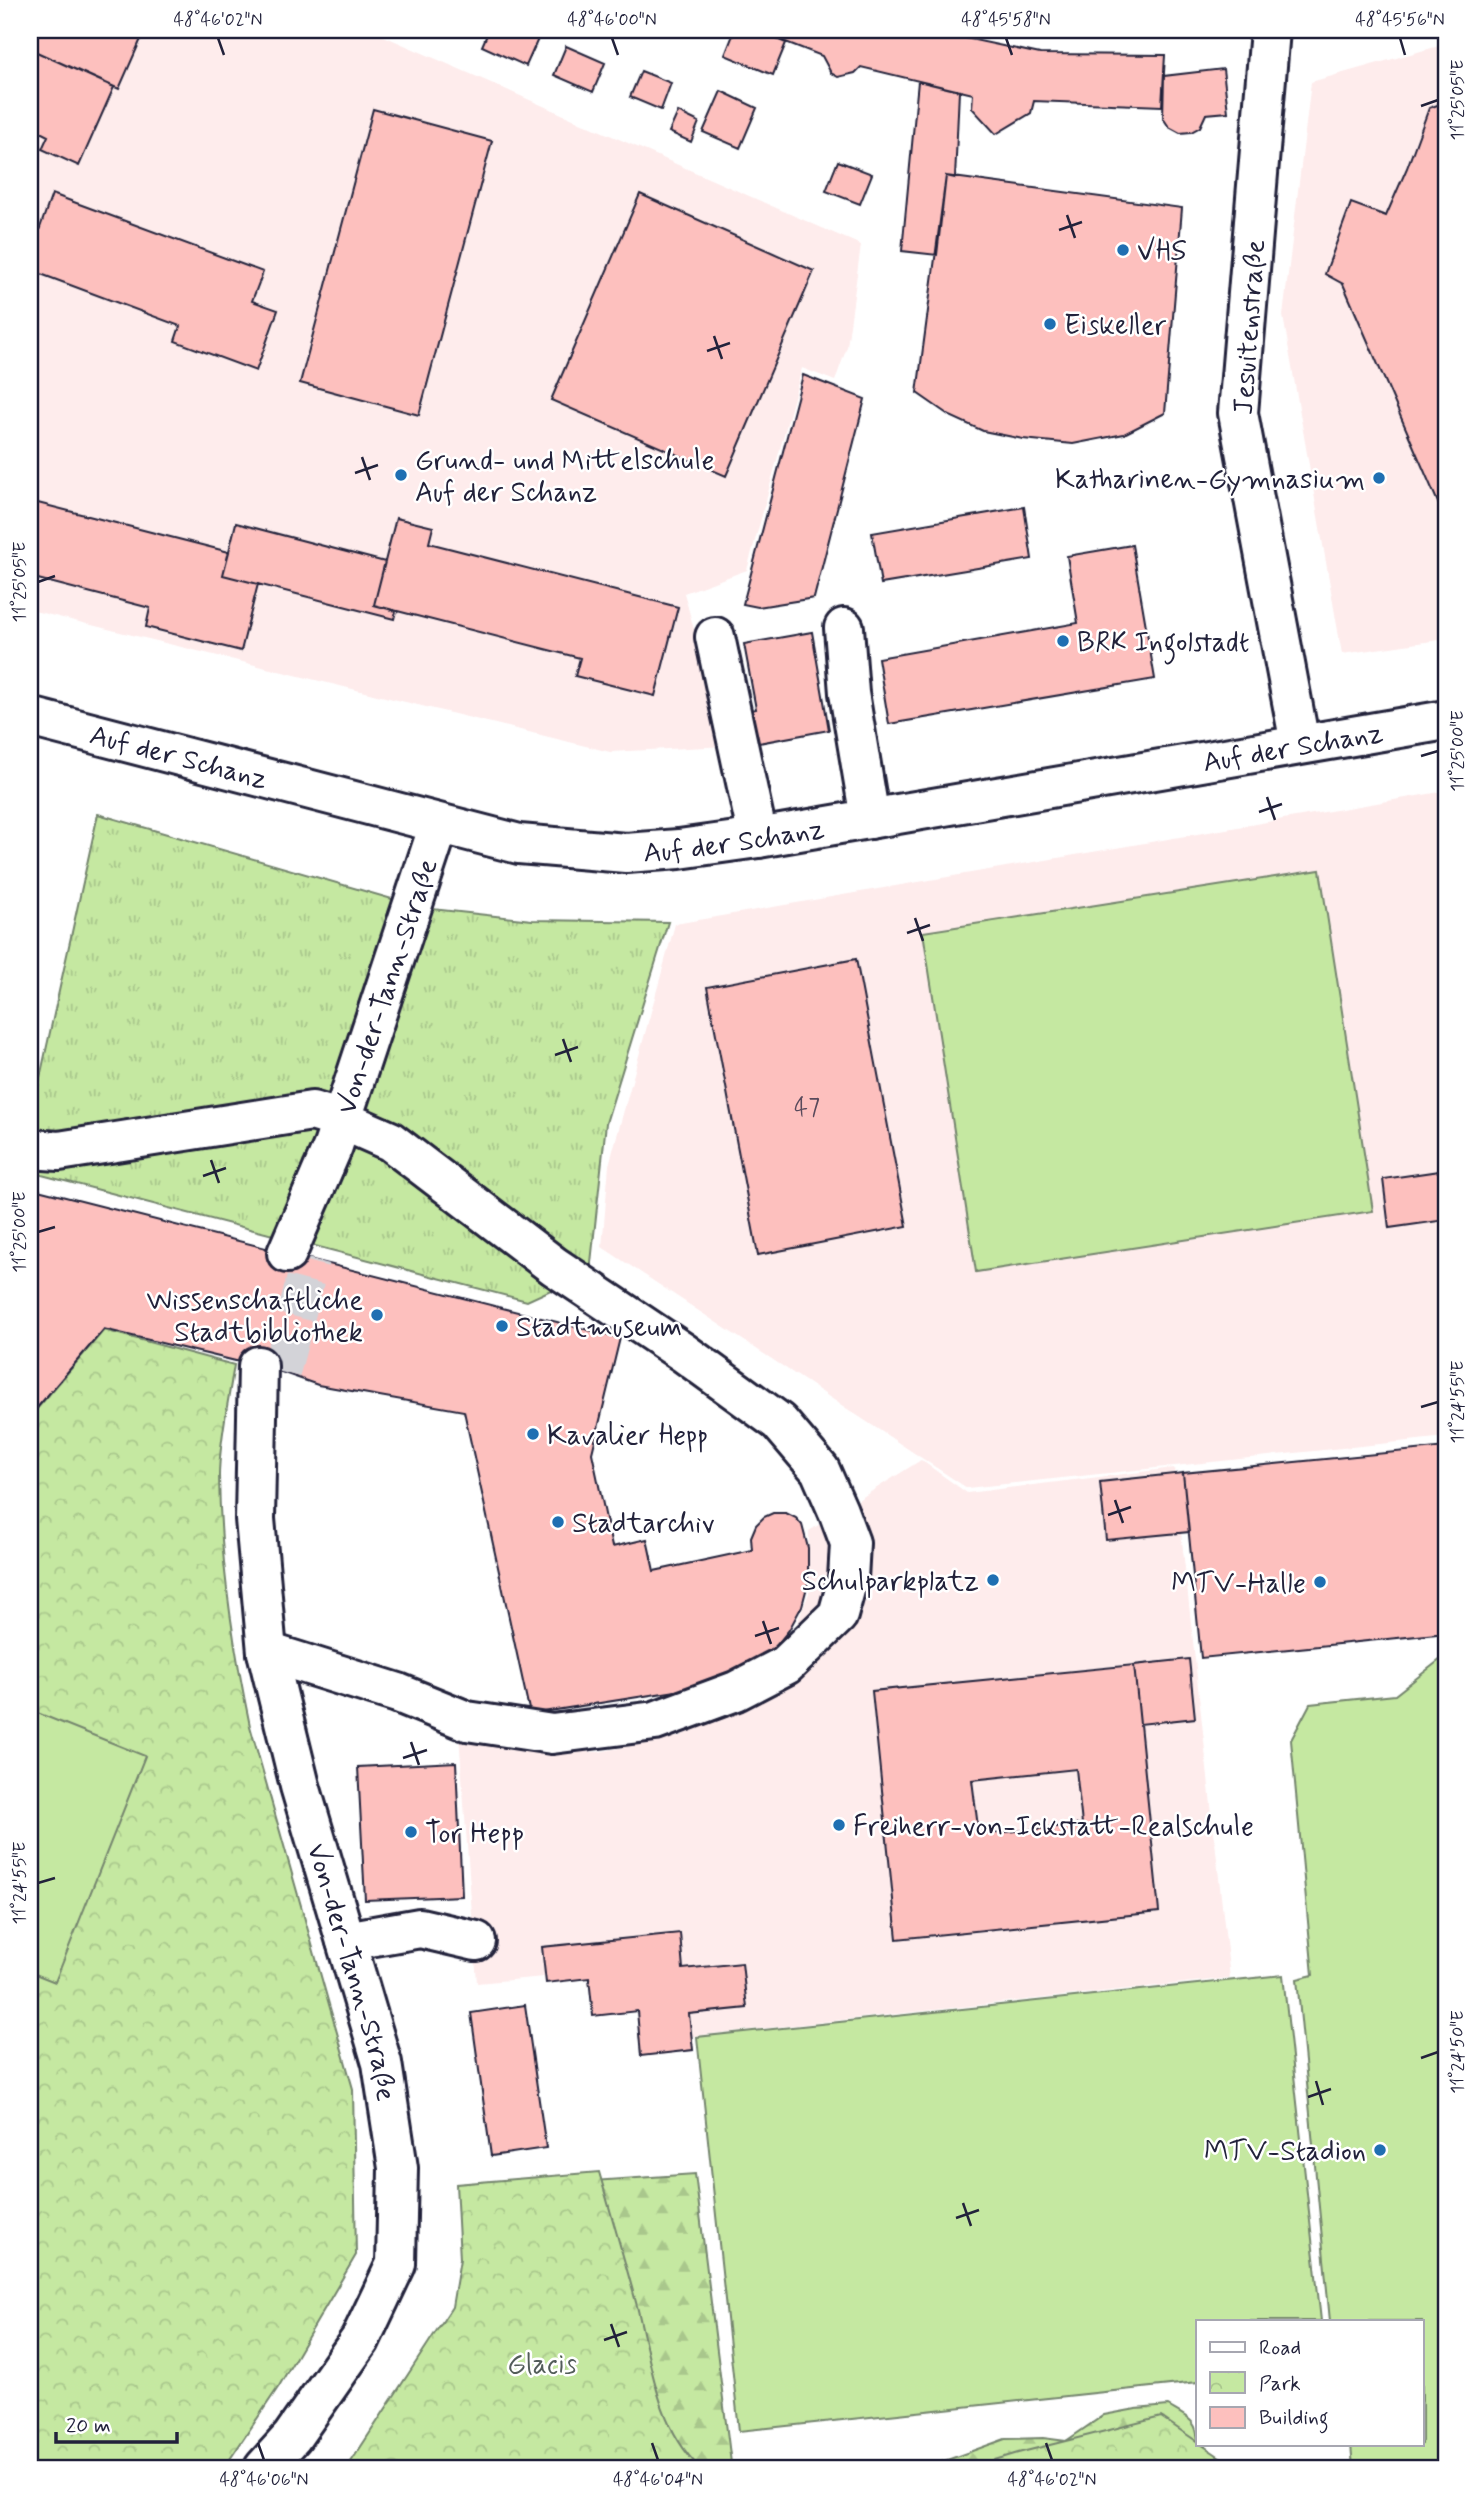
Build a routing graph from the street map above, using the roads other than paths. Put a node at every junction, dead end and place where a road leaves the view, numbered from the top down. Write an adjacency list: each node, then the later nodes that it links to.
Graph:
1 (1270, 30): 6 (street, Jesuitenstraße)
2 (845, 628): 7 (street)
3 (715, 638): 9 (street)
4 (30, 717): 8 (street, Auf der Schanz)
5 (1446, 720): 6 (street, Auf der Schanz)
6 (1300, 744): 7 (street, Auf der Schanz)
7 (870, 819): 9 (street, Auf der Schanz)
8 (439, 825): 9 (street, Auf der Schanz); 10 (street, Von-der-Tann-Straße)
9 (758, 838)
10 (337, 1133): 11 (street); 12 (street, Von-der-Tann-Straße); 14 (street)
11 (30, 1149)
12 (299, 1256)
13 (270, 1369): 14 (street, Von-der-Tann-Straße)
14 (267, 1652): 15 (street, Von-der-Tann-Straße)
15 (345, 1941): 16 (street); 17 (street, Von-der-Tann-Straße)
16 (476, 1941)
17 (287, 2453): 18 (street, Von-der-Tann-Straße)
18 (264, 2468)

